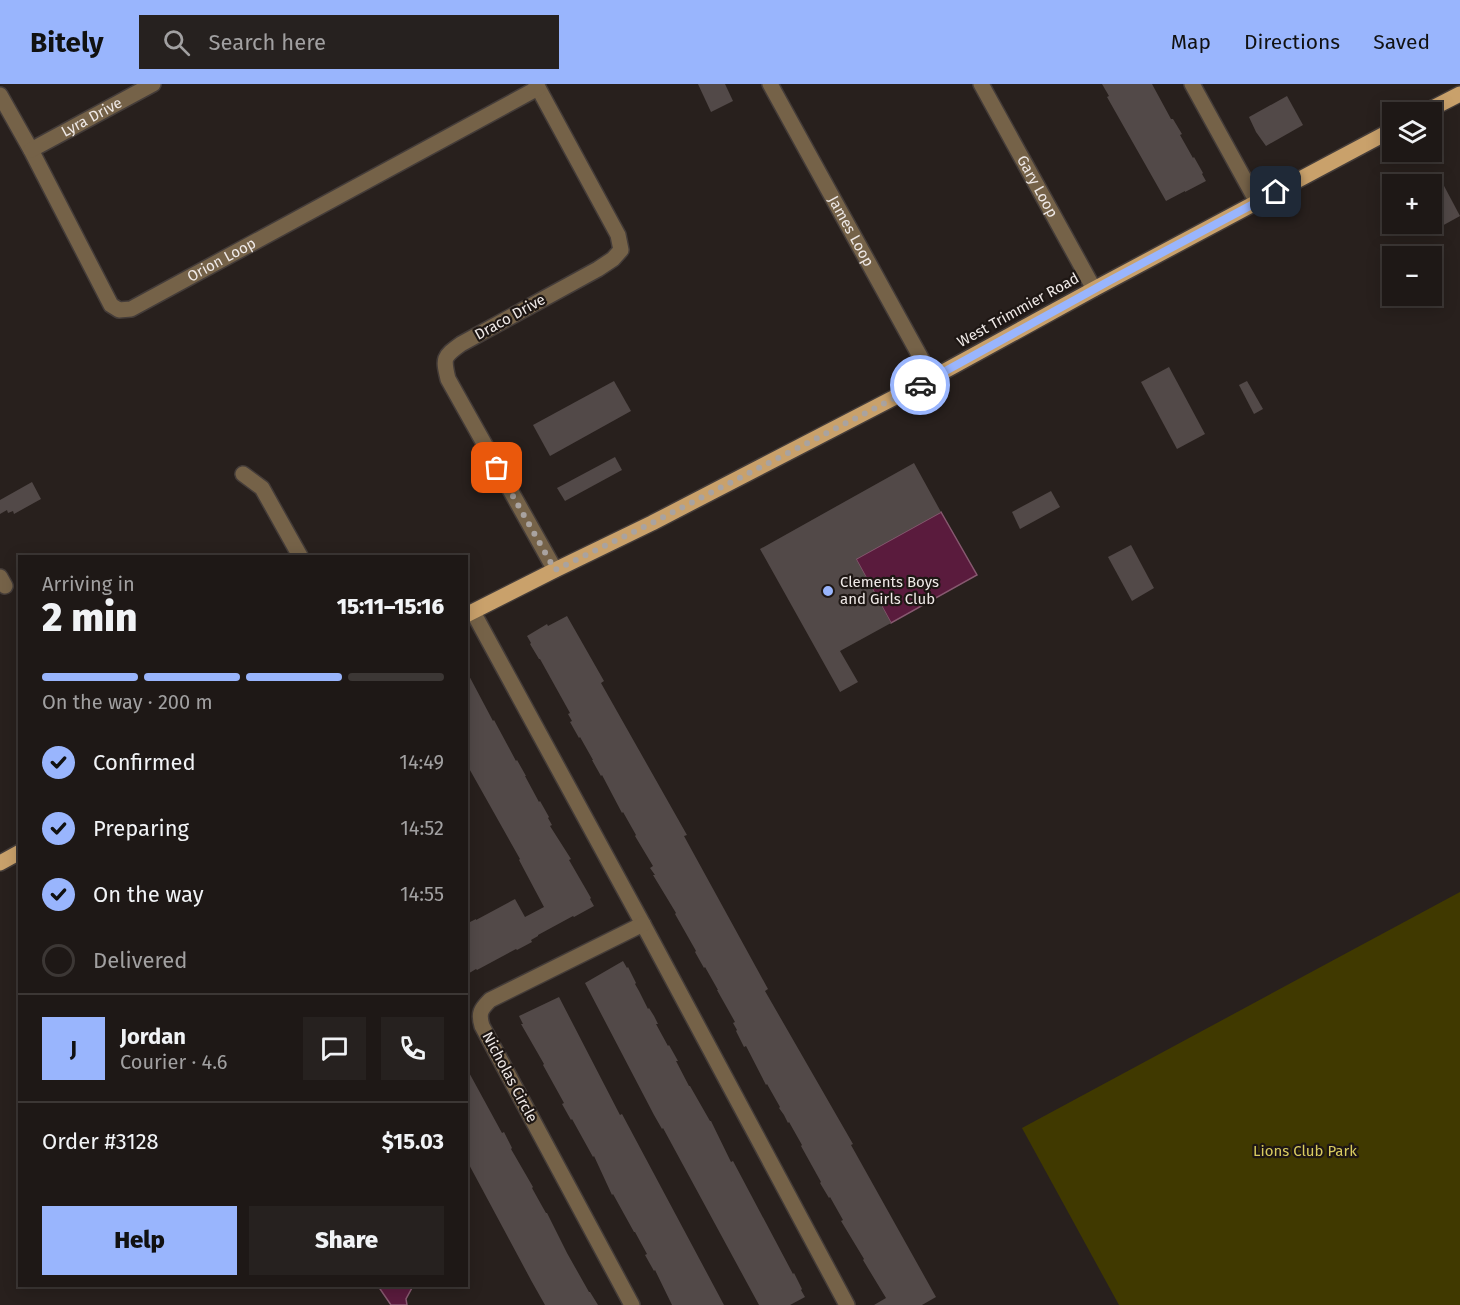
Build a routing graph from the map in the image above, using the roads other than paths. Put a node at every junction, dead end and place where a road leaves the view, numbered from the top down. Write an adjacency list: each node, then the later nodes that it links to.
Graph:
1 (153, 84): 10 (street, Lyra Drive)
2 (770, 84): 13 (street, James Loop)
3 (981, 84): 12 (street, Gary Loop)
4 (1192, 84): 11 (street)
5 (537, 86): 10 (street, Orion Loop); 16 (street, Draco Drive)
6 (1460, 94): 8 (main road)
7 (0, 95): 10 (street, Orion Loop)
8 (1442, 103)
9 (1382, 135): 11 (main road, West Trimmier Road)
10 (31, 150)
11 (1257, 202): 12 (main road, West Trimmier Road)
12 (1094, 289): 13 (main road, West Trimmier Road)
13 (932, 378): 16 (main road, West Trimmier Road)
14 (243, 474): 15 (street)
15 (299, 555)
16 (555, 570): 17 (main road, West Trimmier Road)
17 (470, 614): 20 (street)
18 (18, 853): 19 (main road)
19 (0, 862)
20 (643, 924): 21 (street, Nicholas Circle); 22 (street)
21 (633, 1305)
22 (847, 1305)

